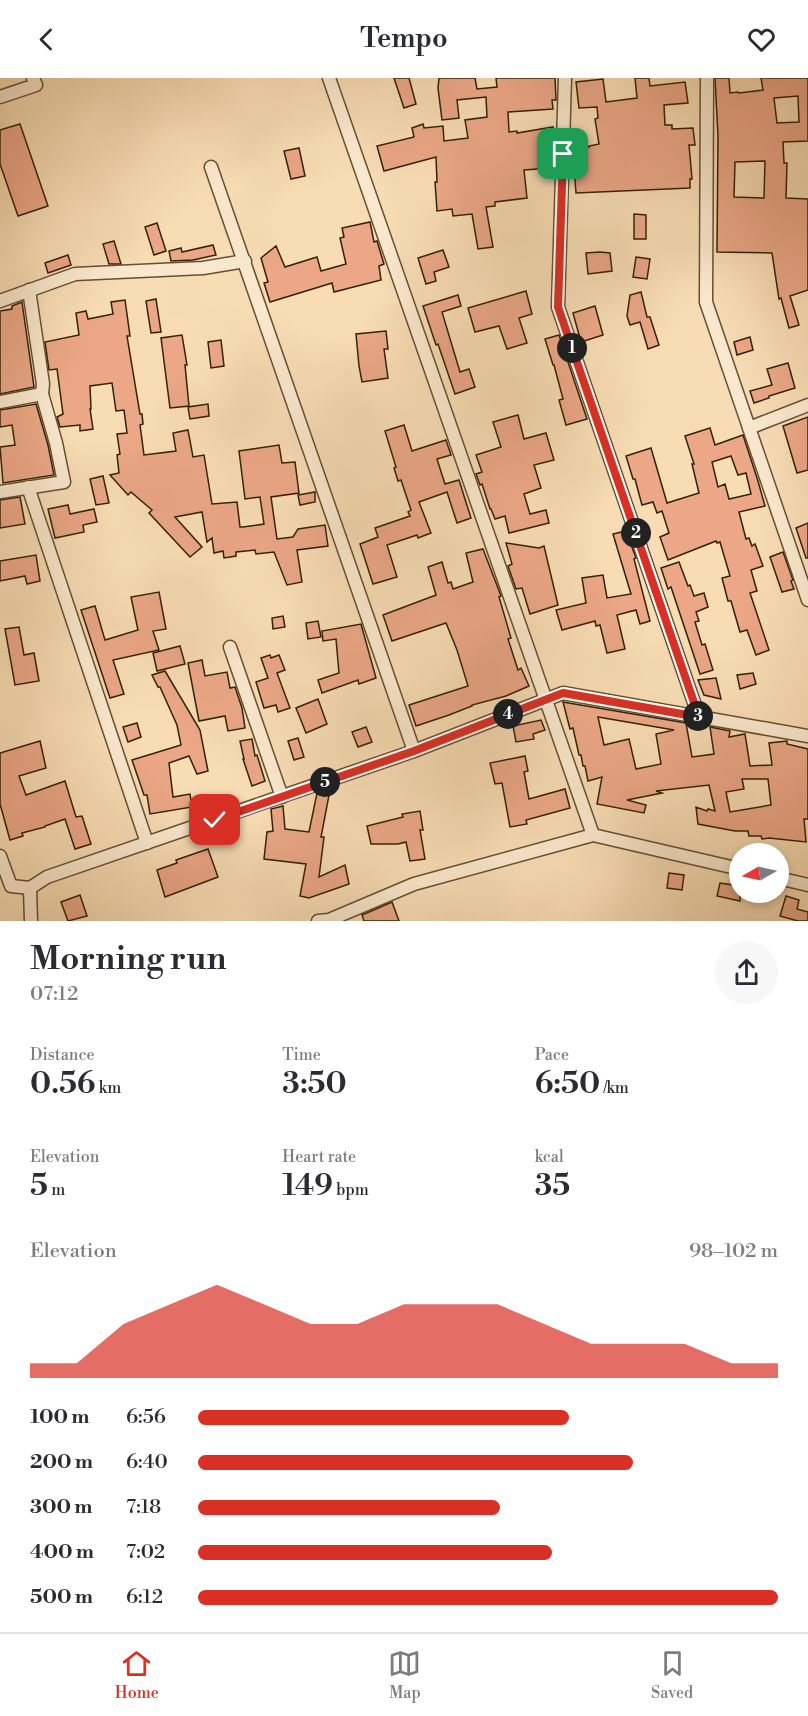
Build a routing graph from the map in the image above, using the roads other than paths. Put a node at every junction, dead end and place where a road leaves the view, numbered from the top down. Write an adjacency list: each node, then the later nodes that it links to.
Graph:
1 (33, 78): 5 (street)
2 (329, 78): 18 (street)
3 (565, 78): 19 (street)
4 (707, 78): 13 (street)
5 (0, 97)
6 (211, 167): 7 (street)
7 (245, 261): 8 (street); 21 (street)
8 (29, 290): 9 (street); 10 (street)
9 (0, 301)
10 (42, 394): 11 (street); 14 (street)
11 (0, 402)
12 (808, 405): 13 (street)
13 (749, 428): 16 (street)
14 (28, 487): 15 (street); 24 (street)
15 (0, 492)
16 (808, 600)
17 (230, 647): 22 (street)
18 (547, 699): 19 (street); 21 (street); 23 (street)
19 (699, 717): 20 (street)
20 (808, 736)
21 (414, 751): 22 (street)
22 (282, 797): 24 (street)
23 (593, 835): 26 (street); 30 (street)
24 (147, 843): 29 (street)
25 (0, 856): 29 (street)
26 (729, 866)
27 (789, 881): 28 (street)
28 (808, 885)
29 (30, 888): 31 (street)
30 (339, 918): 32 (street)
31 (31, 921)
32 (318, 921)

